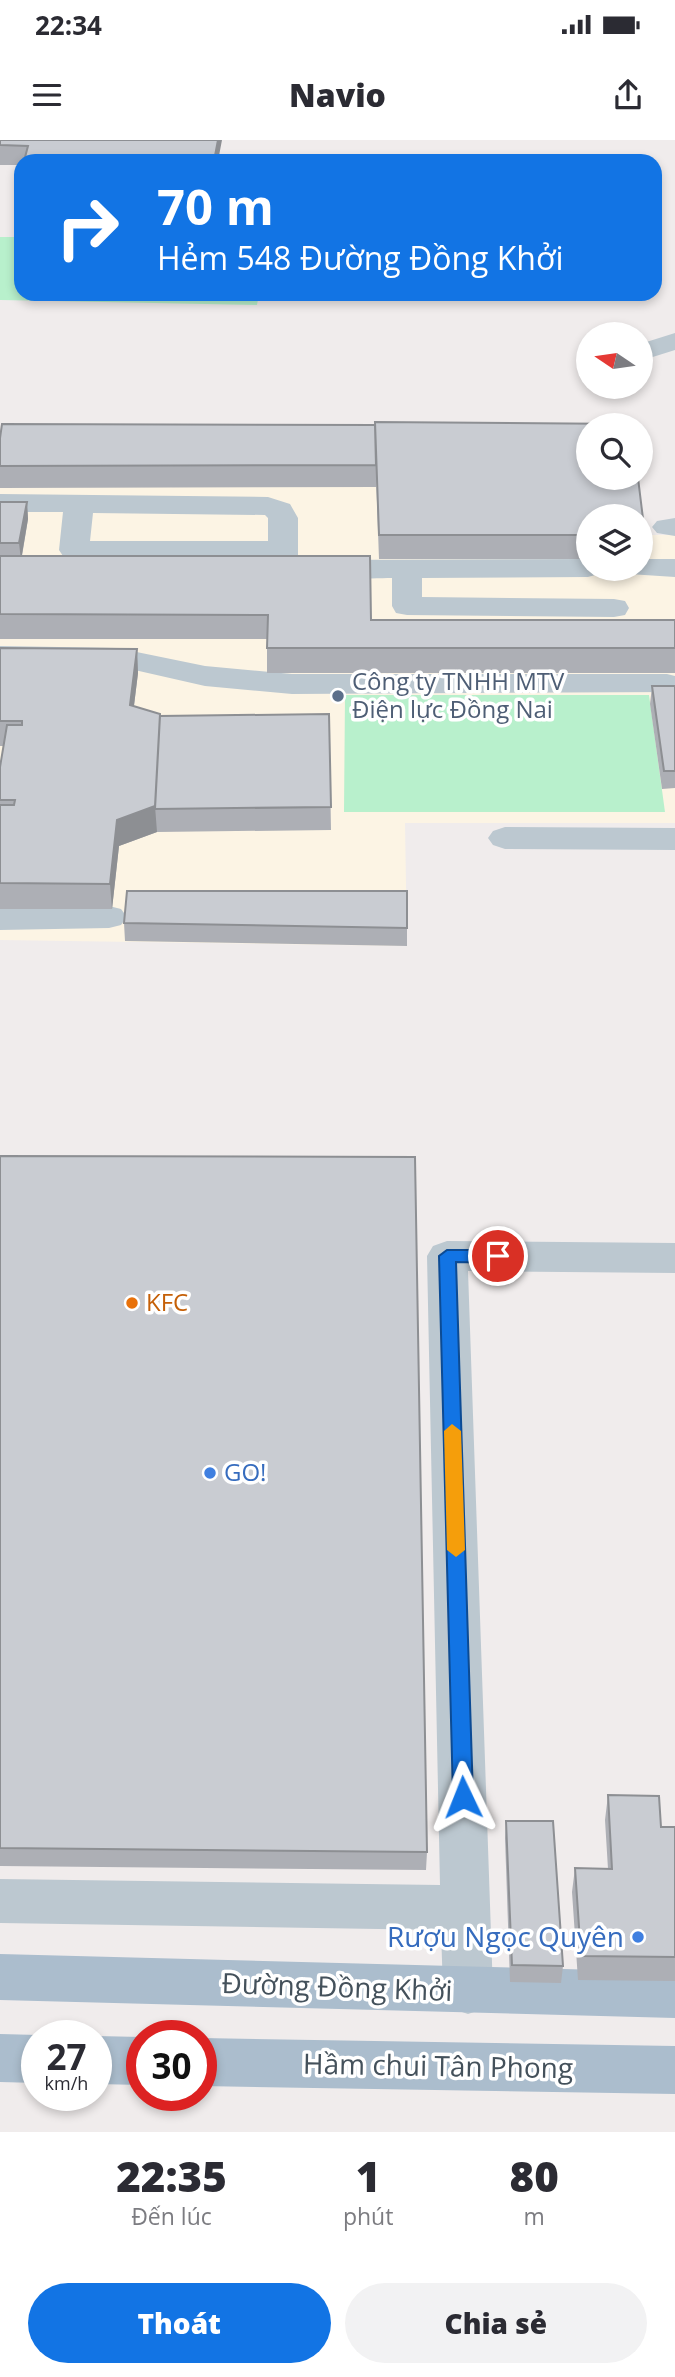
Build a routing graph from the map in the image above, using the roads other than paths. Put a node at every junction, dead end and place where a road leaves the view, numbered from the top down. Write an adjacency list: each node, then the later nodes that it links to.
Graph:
1 (675, 341): 2 (street)
2 (653, 349)
3 (0, 503): 4 (street)
4 (79, 503): 5 (street); 5 (street)
5 (282, 550): 9 (street)
6 (576, 568): 9 (street)
7 (653, 568): 8 (street)
8 (675, 568)
9 (407, 569): 10 (street)
10 (614, 581)
11 (0, 655): 12 (street)
12 (667, 684)
13 (505, 838): 14 (street)
14 (675, 839)
15 (109, 917): 16 (street)
16 (0, 919)
17 (675, 1258): 19 (street)
18 (0, 1901): 19 (street)
19 (466, 1908): 21 (street)
20 (0, 1978): 21 (main road, Đường Đồng Khởi)
21 (468, 1991): 22 (main road, Đường Đồng Khởi)
22 (675, 1995)
23 (0, 2058): 24 (main road)
24 (21, 2059)
25 (217, 2062): 26 (main road, Hầm chui Tân Phong)
26 (675, 2070)

